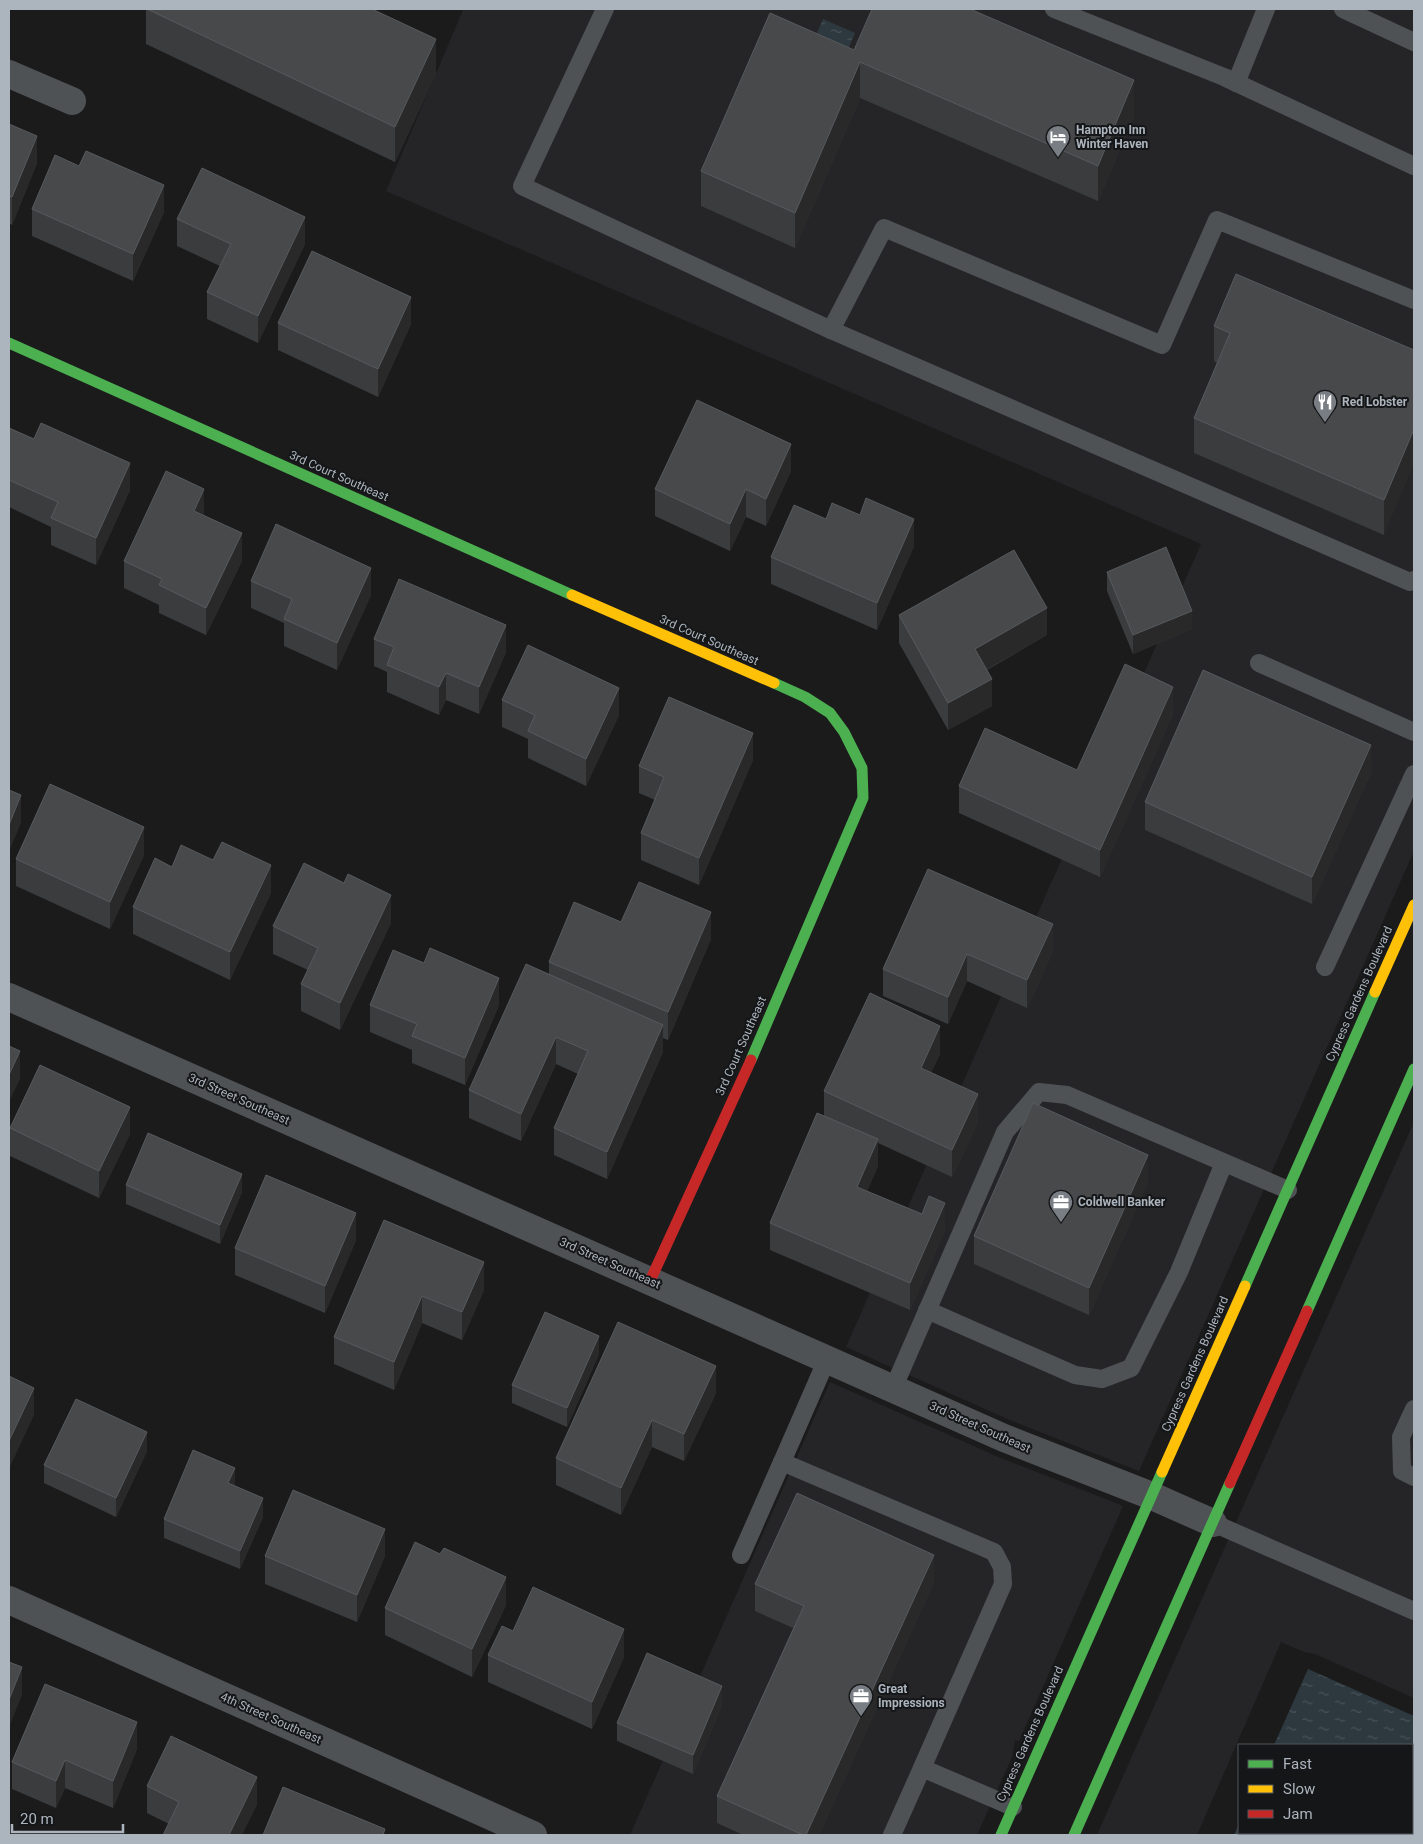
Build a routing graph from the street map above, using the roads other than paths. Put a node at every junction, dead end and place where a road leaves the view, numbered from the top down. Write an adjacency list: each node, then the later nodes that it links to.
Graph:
1 (605, 9): 11 (lane)
2 (1054, 9): 7 (lane)
3 (1266, 9): 7 (lane)
4 (1343, 9): 5 (lane)
5 (1414, 42)
6 (9, 74): 8 (street)
7 (1236, 83): 9 (lane)
8 (72, 101)
9 (1414, 166)
10 (1414, 300): 11 (lane)
11 (831, 330): 13 (lane)
12 (9, 343): 23 (main road, 3rd Court Southeast)
13 (1414, 580)
14 (1259, 663): 15 (lane)
15 (1414, 732)
16 (1414, 774): 18 (lane)
17 (1414, 904): 22 (main road, Cypress Gardens Boulevard)
18 (1325, 967)
19 (9, 997): 23 (street, 3rd Street Southeast)
20 (1414, 1069): 31 (main road)
21 (1224, 1163): 22 (lane); 24 (lane); 24 (lane)
22 (1288, 1190): 30 (main road, Cypress Gardens Boulevard)
23 (650, 1280): 25 (street, 3rd Street Southeast)
24 (927, 1310): 26 (lane)
25 (827, 1359): 26 (street, 3rd Street Southeast); 28 (lane)
26 (893, 1389): 30 (street, 3rd Street Southeast)
27 (1414, 1409): 29 (lane)
28 (782, 1462): 32 (lane); 35 (lane)
29 (1414, 1477)
30 (1152, 1496): 31 (street, 3rd Street Southeast); 37 (main road, Cypress Gardens Boulevard)
31 (1213, 1523): 34 (lane); 36 (main road)
32 (742, 1556)
33 (9, 1600): 38 (street, 4th Street Southeast)
34 (1414, 1611)
35 (922, 1768): 37 (lane); 39 (lane)
36 (1100, 1776): 41 (main road); 42 (lane)
37 (1018, 1812): 40 (main road, Cypress Gardens Boulevard)
38 (534, 1835)
39 (892, 1835)
40 (1000, 1835)
41 (1074, 1835)
42 (1082, 1835)

